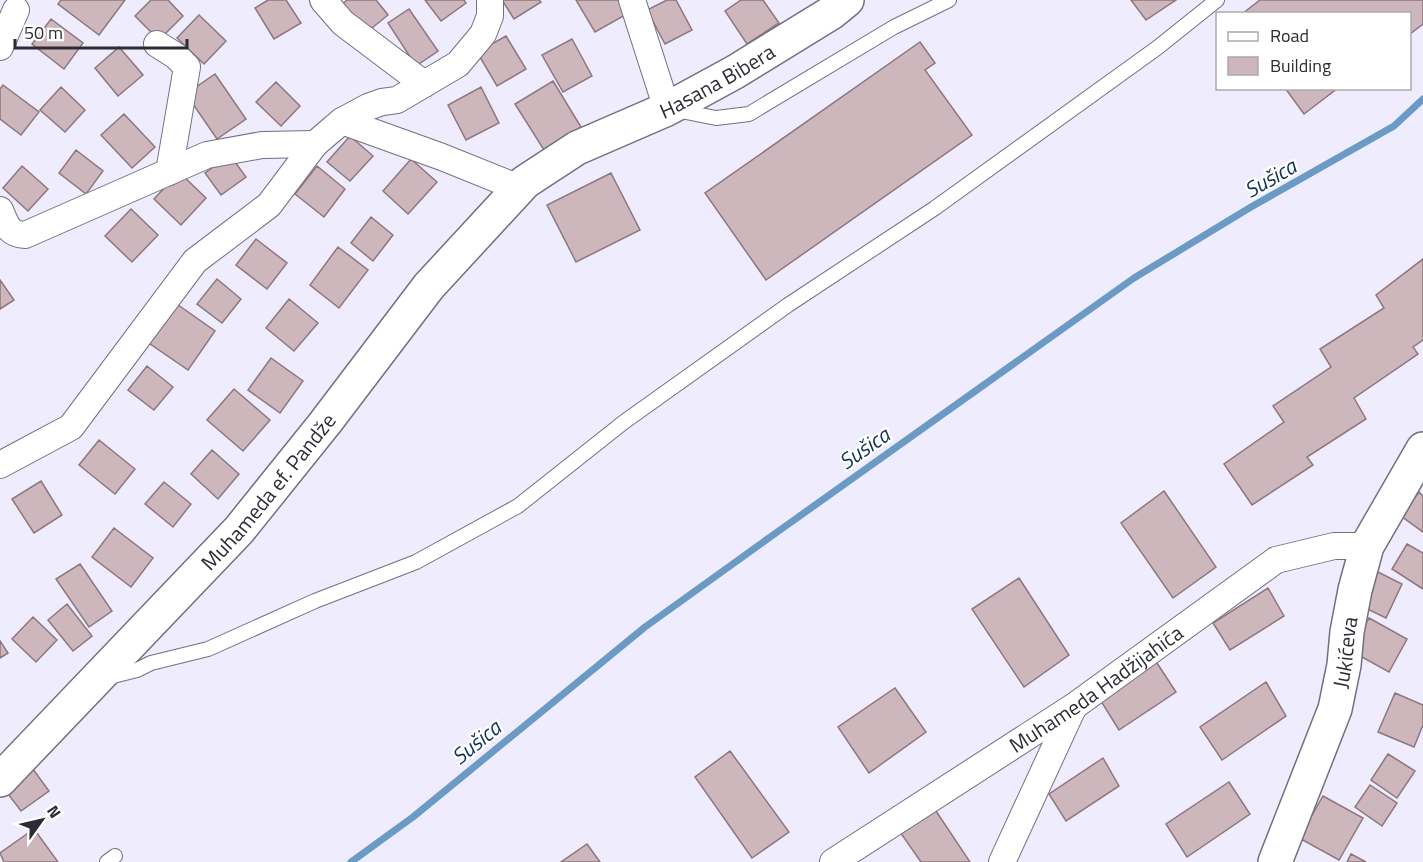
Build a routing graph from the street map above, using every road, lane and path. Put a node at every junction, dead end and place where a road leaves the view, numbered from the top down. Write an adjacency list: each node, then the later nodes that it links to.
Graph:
1 (323, 0): 10 (street)
2 (490, 0): 10 (street)
3 (632, 0): 11 (street)
4 (847, 0): 11 (street, Hasana Bibera)
5 (949, 0): 11 (lane)
6 (1217, 0): 21 (lane)
7 (13, 12): 9 (street)
8 (157, 44): 15 (street)
9 (0, 47)
10 (424, 84): 12 (street)
11 (667, 108): 14 (street, Hasana Bibera)
12 (342, 121): 13 (street); 16 (street)
13 (315, 144): 15 (street); 19 (street)
14 (577, 148): 16 (street, Muhameda ef. Pandže)
15 (169, 172): 17 (street)
16 (519, 188): 21 (street, Muhameda ef. Pandže)
17 (0, 210)
18 (1423, 449): 20 (street, Jukićeva)
19 (0, 465)
20 (1367, 546): 22 (street, Muhameda Hadžijahića); 26 (street, Jukićeva)
21 (96, 681): 23 (street, Muhameda ef. Pandže)
22 (1073, 707): 24 (street, Muhameda Hadžijahića); 25 (street)
23 (0, 780)
24 (833, 862)
25 (1002, 862)
26 (1275, 862)

